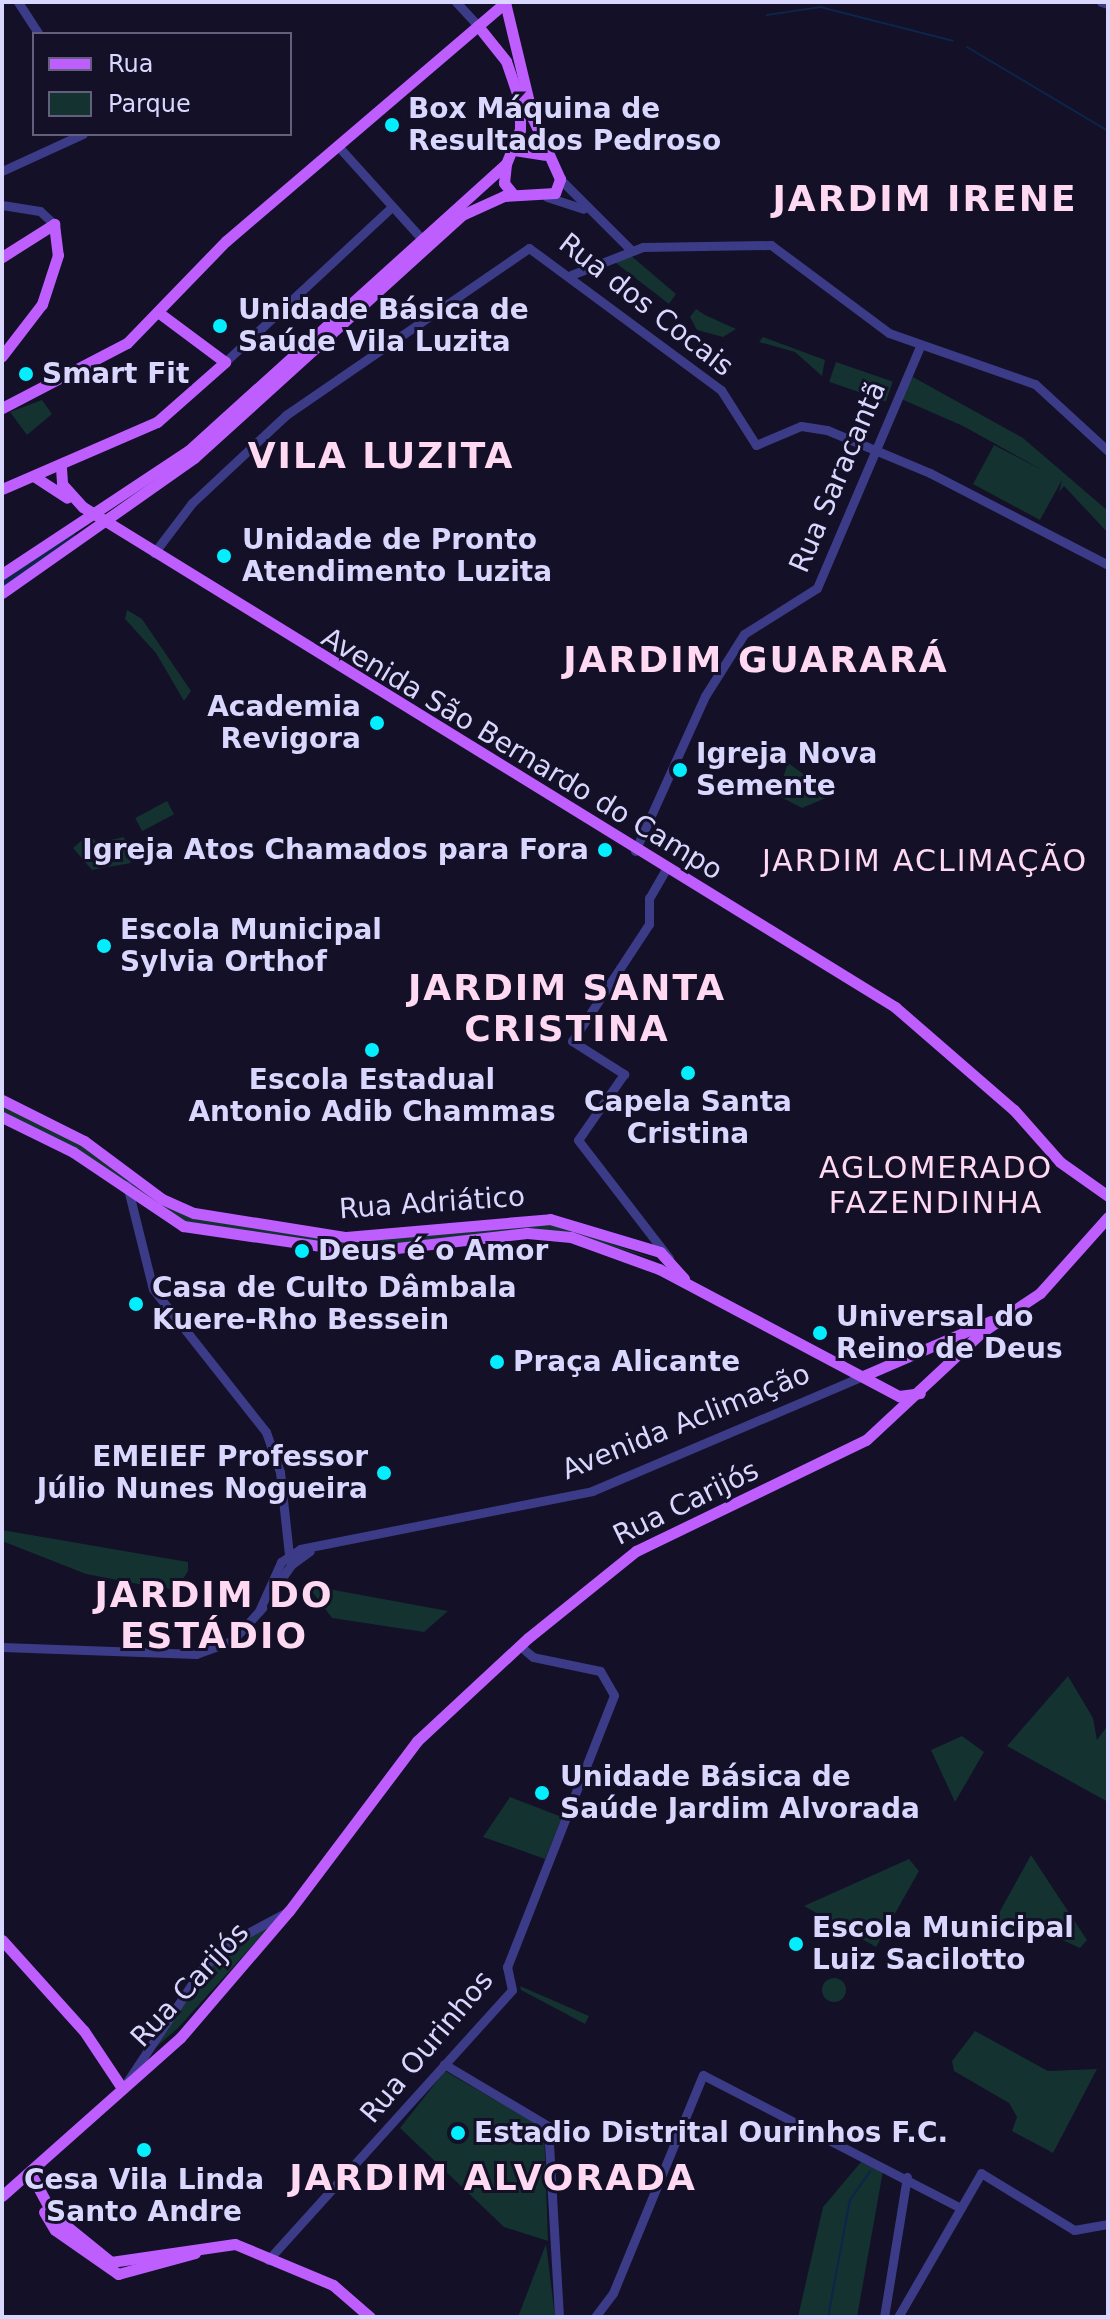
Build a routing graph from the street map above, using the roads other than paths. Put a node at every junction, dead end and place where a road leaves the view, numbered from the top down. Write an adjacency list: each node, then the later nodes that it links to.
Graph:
1 (18, 2): 7 (street)
2 (456, 2): 6 (street)
3 (1101, 2): 5 (street)
4 (510, 4): 6 (main road); 8 (main road)
5 (1108, 4)
6 (481, 28): 9 (main road); 11 (main road)
7 (38, 32)
8 (514, 42): 9 (main road); 13 (main road)
9 (497, 46): 12 (main road)
10 (79, 136): 15 (street)
11 (340, 147): 20 (street); 27 (main road)
12 (514, 150): 13 (main road); 14 (main road)
13 (546, 155): 16 (main road)
14 (506, 164): 17 (main road); 23 (main road)
15 (2, 171)
16 (560, 179): 18 (main road); 21 (street)
17 (513, 194): 18 (main road); 38 (main road)
18 (547, 197): 21 (street)
19 (2, 205): 22 (street)
20 (392, 207): 23 (street); 30 (street)
21 (587, 210): 24 (street)
22 (54, 224): 25 (main road); 29 (main road)
23 (422, 239): 36 (main road)
24 (630, 249): 26 (street); 28 (street)
25 (2, 257)
26 (571, 275): 32 (street, Rua dos Cocais); 43 (street, Rua dos Cocais)
27 (158, 312): 30 (main road); 31 (main road)
28 (920, 346): 32 (street, Rua Saracantã); 33 (street)
29 (2, 356)
30 (225, 362): 34 (main road)
31 (2, 408)
32 (870, 450): 44 (street, Rua dos Cocais); 47 (street, Rua Saracantã)
33 (1108, 451)
34 (61, 468): 35 (main road); 39 (main road, Avenida São Bernardo do Campo)
35 (35, 477): 37 (main road); 41 (main road)
36 (133, 485): 38 (main road); 39 (main road)
37 (2, 489)
38 (128, 505): 40 (main road); 42 (main road)
39 (89, 512): 40 (main road, Avenida São Bernardo do Campo); 41 (main road)
40 (105, 521): 42 (main road, Avenida São Bernardo do Campo); 46 (main road)
41 (73, 523): 45 (main road)
42 (121, 532): 43 (main road, Avenida São Bernardo do Campo)
43 (154, 553): 47 (main road, Avenida São Bernardo do Campo)
44 (1108, 565)
45 (2, 574)
46 (2, 593)
47 (635, 851): 48 (main road, Avenida São Bernardo do Campo)
48 (666, 869): 56 (main road, Avenida São Bernardo do Campo); 58 (street)
49 (2, 1100): 51 (main road, Rua Adriático)
50 (2, 1117): 53 (main road, Rua Adriático)
51 (48, 1122): 52 (main road, Rua Adriático); 53 (main road)
52 (73, 1135): 54 (main road); 55 (main road, Rua Adriático)
53 (43, 1138): 54 (main road, Rua Adriático)
54 (61, 1146): 55 (main road, Rua Adriático)
55 (124, 1186): 58 (main road, Rua Adriático); 58 (main road, Rua Adriático); 66 (street)
56 (1108, 1196)
57 (1108, 1217): 59 (main road, Rua Carijós)
58 (665, 1264): 62 (main road)
59 (1007, 1314): 60 (main road, Avenida Aclimação); 61 (main road, Rua Carijós)
60 (951, 1337): 61 (main road); 62 (main road, Avenida Aclimação)
61 (961, 1351): 63 (main road, Rua Carijós)
62 (863, 1376): 64 (main road); 66 (street, Avenida Aclimação)
63 (921, 1393): 64 (main road); 65 (main road, Rua Carijós)
64 (899, 1396): 65 (main road)
65 (897, 1415): 67 (main road, Rua Carijós)
66 (290, 1559): 68 (street)
67 (520, 1646): 69 (main road, Rua Carijós); 71 (street, Rua Ourinhos)
68 (2, 1647)
69 (289, 1911): 72 (main road, Rua Carijós); 72 (street, Rua Carijós)
70 (2, 1940): 72 (main road)
71 (444, 2064): 78 (street, Rua Ourinhos); 81 (street)
72 (122, 2087): 73 (main road, Rua Carijós)
73 (28, 2177): 75 (main road, Rua Carijós); 78 (main road)
74 (907, 2177): 76 (street); 82 (street); 83 (street)
75 (2, 2196)
76 (961, 2208): 77 (street); 84 (street)
77 (1108, 2224)
78 (270, 2257): 79 (main road); 80 (main road)
79 (359, 2317)
80 (370, 2317)
81 (559, 2317)
82 (595, 2317)
83 (884, 2317)
84 (898, 2317)

